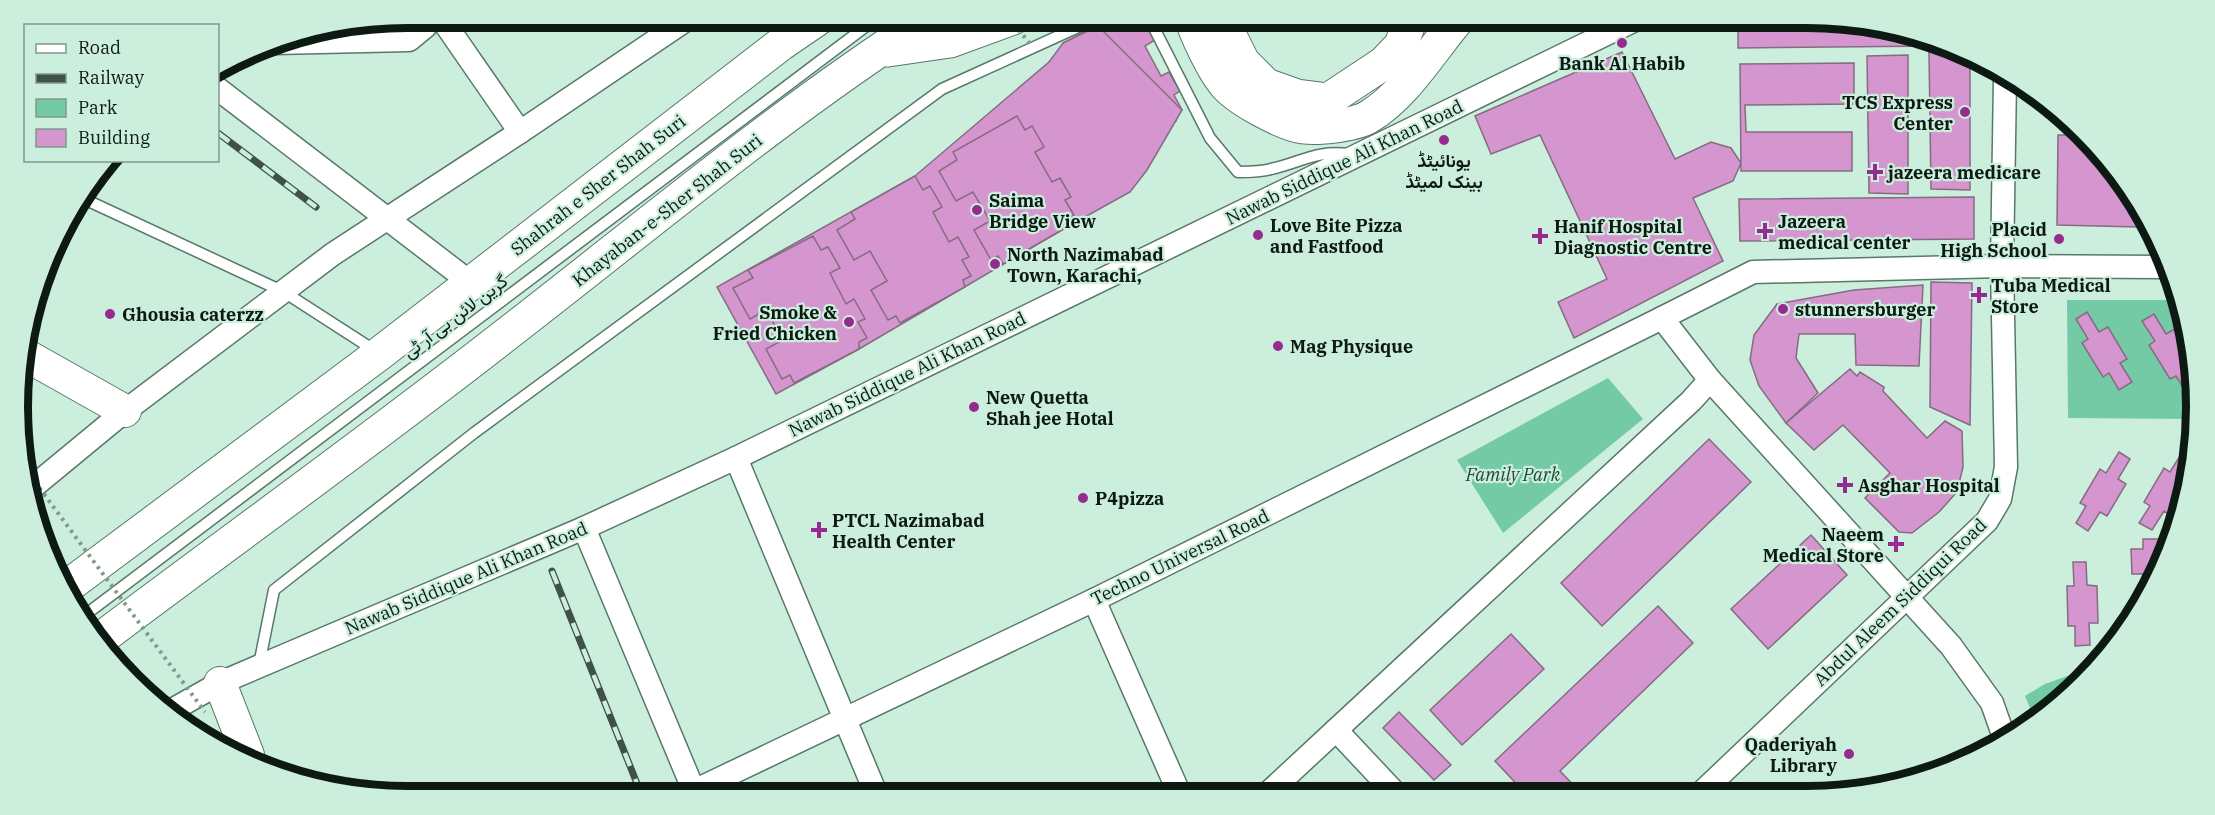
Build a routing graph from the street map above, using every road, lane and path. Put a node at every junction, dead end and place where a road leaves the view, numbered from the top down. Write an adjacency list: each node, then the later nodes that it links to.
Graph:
1 (424, 28): 16 (street)
2 (448, 28): 21 (street)
3 (674, 28): 21 (street)
4 (804, 28): 27 (main road, Shahrah e Sher Shah Suri)
5 (864, 28): 41 (lane, گرین لائن بی آر ٹی)
6 (912, 28): 18 (main road, Khayaban-e-Sher Shah Suri)
7 (983, 28): 18 (main road)
8 (1018, 28): 17 (path, bridge)
9 (1076, 28): 43 (lane)
10 (1154, 28): 22 (lane)
11 (1194, 28): 14 (main road)
12 (1226, 28): 13 (main road)
13 (1407, 28)
14 (1452, 28)
15 (1618, 28): 22 (street, Nawab Siddique Ali Khan Road)
16 (305, 42)
17 (1031, 45)
18 (875, 52): 42 (main road, Khayaban-e-Sher Shah Suri)
19 (2005, 84): 25 (street, Abdul Aleem Siddiqui Road)
20 (219, 90): 24 (street)
21 (520, 132): 24 (street)
22 (1358, 155): 34 (street, Nawab Siddique Ali Khan Road)
23 (89, 201): 28 (lane)
24 (386, 217): 27 (street); 28 (street)
25 (2002, 266): 26 (street, Techno Universal Road); 29 (street, Techno Universal Road); 39 (street, Abdul Aleem Siddiqui Road)
26 (2160, 267)
27 (471, 283): 30 (main road, Shahrah e Sher Shah Suri)
28 (284, 292): 30 (lane); 33 (street)
29 (1662, 318): 32 (street); 40 (street, Techno Universal Road)
30 (379, 354): 38 (main road)
31 (32, 359): 33 (street)
32 (1710, 380): 39 (street); 48 (street)
33 (124, 411): 35 (street)
34 (736, 458): 37 (street, Nawab Siddique Ali Khan Road); 47 (street)
35 (36, 482)
36 (39, 495): 46 (path, bridge)
37 (584, 528): 43 (street, Nawab Siddique Ali Khan Road); 51 (street)
38 (72, 583)
39 (1907, 598): 49 (street); 57 (street, Abdul Aleem Siddiqui Road)
40 (1094, 600): 47 (street, Techno Universal Road); 54 (street)
41 (89, 612)
42 (105, 635)
43 (259, 666): 44 (street, Nawab Siddique Ali Khan Road)
44 (220, 683): 45 (street, Nawab Siddique Ali Khan Road); 50 (street)
45 (177, 708)
46 (206, 712)
47 (845, 720): 52 (street, Techno Universal Road); 53 (street)
48 (1336, 730): 55 (street); 56 (street)
49 (2002, 733)
50 (246, 750)
51 (692, 786)
52 (711, 786)
53 (873, 786)
54 (1176, 786)
55 (1276, 786)
56 (1389, 786)
57 (1709, 786)

